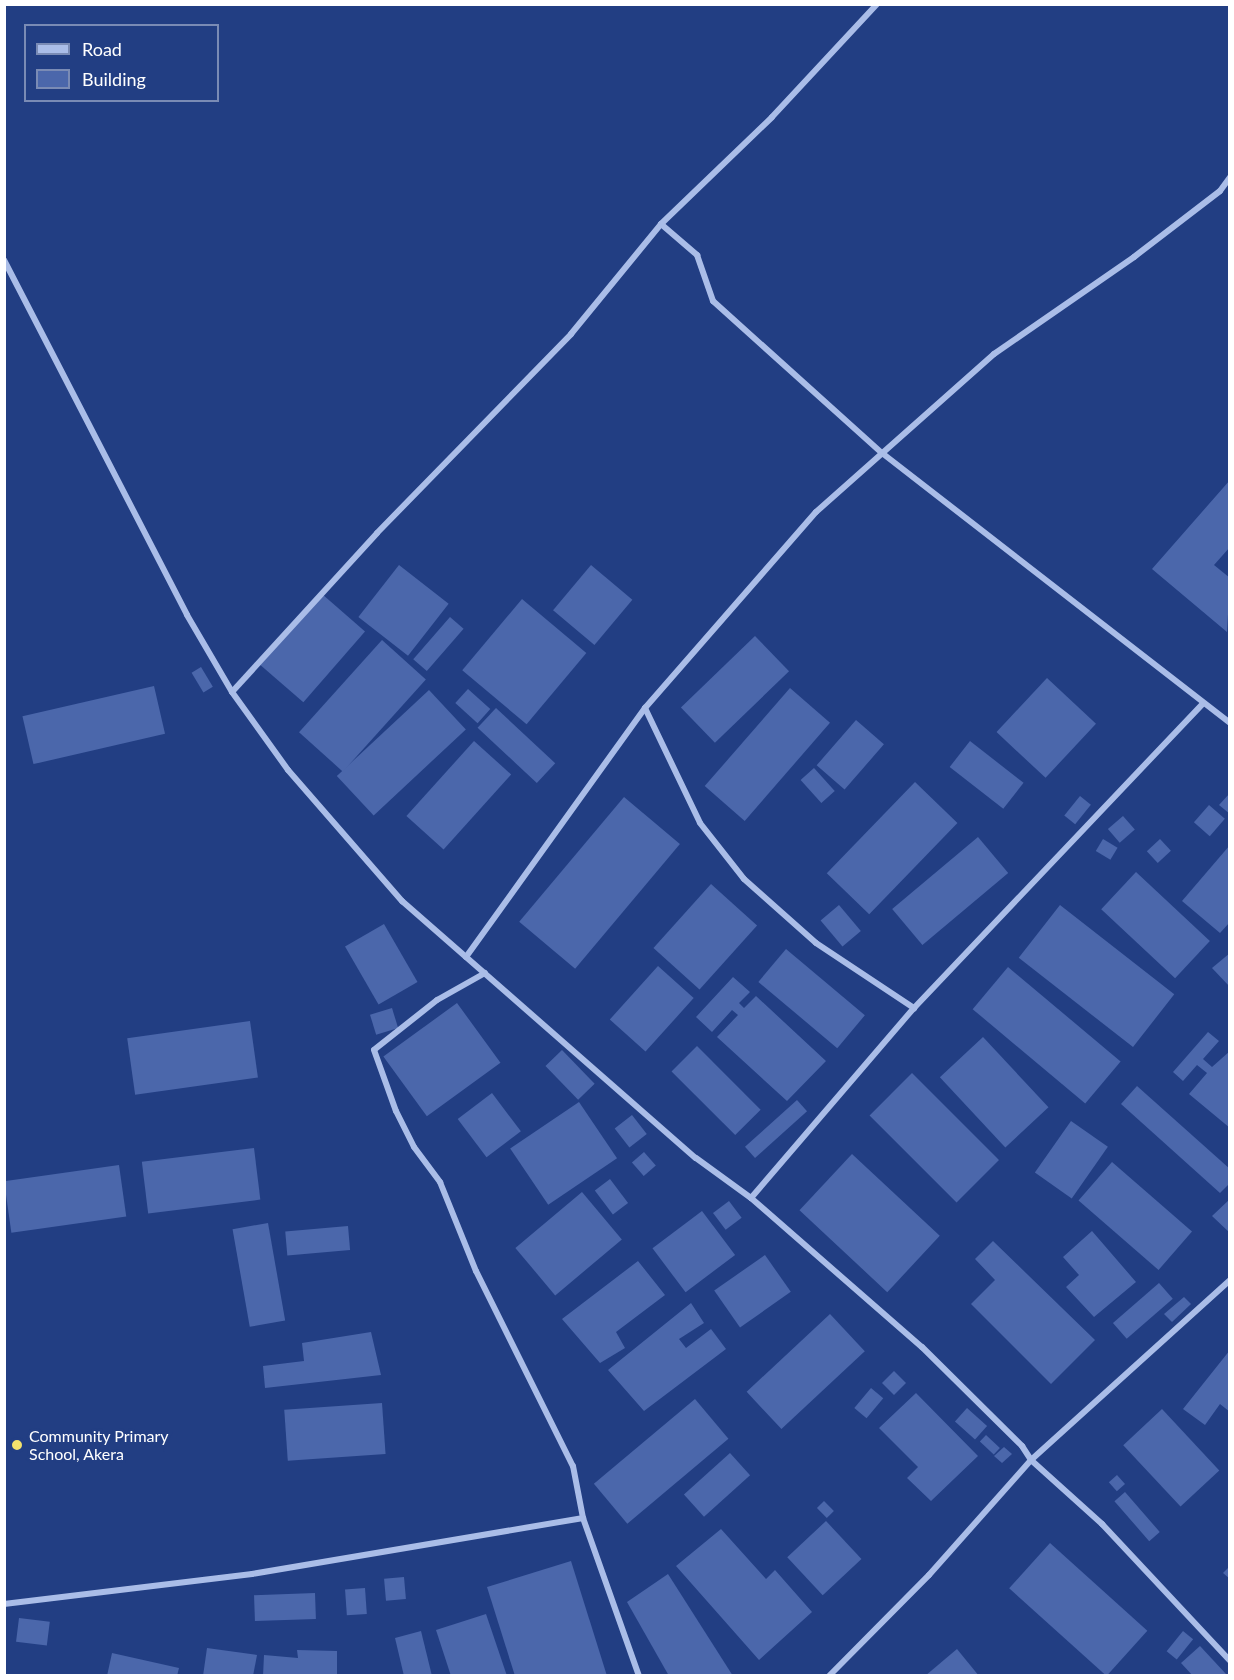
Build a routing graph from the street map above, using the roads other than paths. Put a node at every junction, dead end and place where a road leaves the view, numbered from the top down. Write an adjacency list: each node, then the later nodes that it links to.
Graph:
1 (877, 4): 3 (street)
2 (1230, 177): 5 (street)
3 (662, 224): 5 (street); 6 (street)
4 (4, 260): 6 (street)
5 (882, 453): 7 (street); 8 (street)
6 (232, 692): 10 (street)
7 (1202, 704): 9 (street); 12 (street)
8 (645, 708): 10 (street); 12 (street)
9 (1230, 723)
10 (466, 957): 11 (street)
11 (485, 972): 13 (street); 16 (street)
12 (914, 1008): 13 (street)
13 (751, 1198): 15 (street)
14 (1230, 1280): 15 (street)
15 (1031, 1460): 18 (street); 20 (street)
16 (583, 1518): 17 (street); 19 (street)
17 (4, 1604)
18 (1230, 1661)
19 (639, 1676)
20 (829, 1676)

